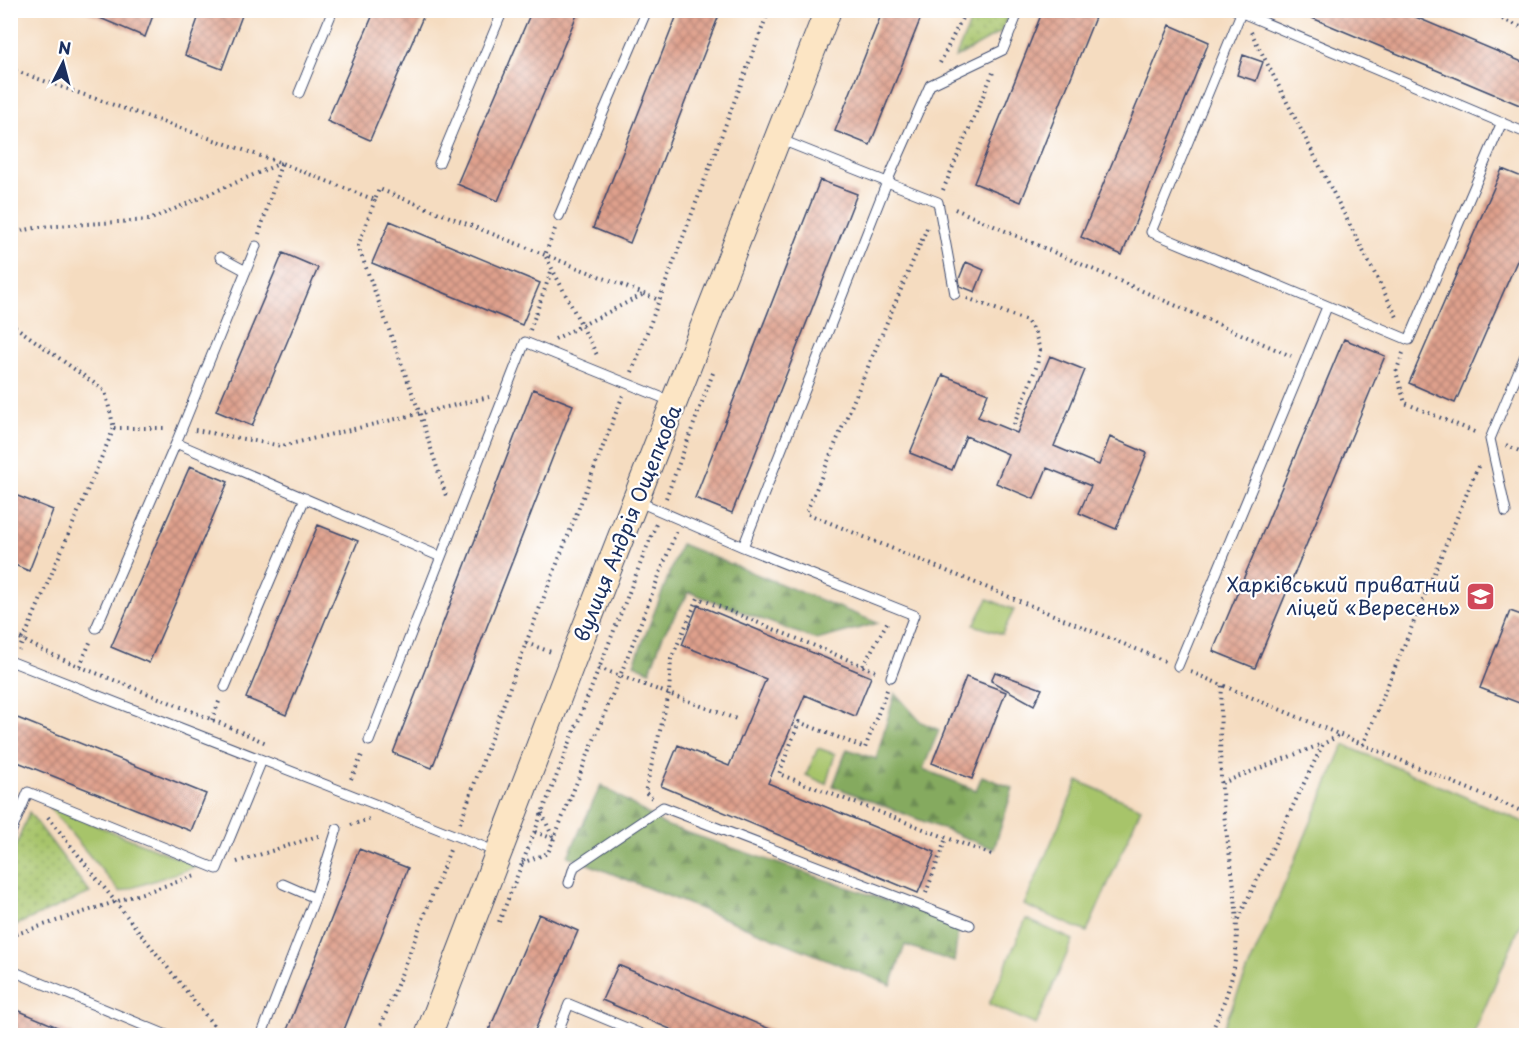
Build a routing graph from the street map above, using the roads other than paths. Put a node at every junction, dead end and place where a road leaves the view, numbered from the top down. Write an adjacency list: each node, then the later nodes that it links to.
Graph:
1 (333, 10): 7 (lane)
2 (503, 10): 11 (lane)
3 (647, 10): 13 (lane)
4 (828, 10): 10 (street, вулиця Андрія Ощепкова)
5 (1019, 10): 12 (lane)
6 (1238, 12): 8 (lane); 18 (lane)
7 (299, 93)
8 (1502, 123): 9 (lane); 18 (lane)
9 (1527, 133)
10 (778, 138): 12 (lane); 20 (street, вулиця Андрія Ощепкова)
11 (439, 164)
12 (887, 182): 17 (lane); 25 (lane)
13 (559, 216)
14 (256, 246): 16 (lane)
15 (220, 257): 16 (lane)
16 (246, 271): 21 (lane)
17 (955, 294)
18 (1327, 307): 29 (lane)
19 (1527, 353): 24 (lane)
20 (675, 403): 23 (street, вулиця Андрія Ощепкова); 26 (lane)
21 (176, 443): 22 (lane); 27 (lane)
22 (306, 498): 26 (lane); 31 (lane)
23 (636, 501): 25 (lane); 36 (street, вулиця Андрія Ощепкова)
24 (1506, 512)
25 (742, 547): 30 (lane)
26 (441, 558): 32 (lane)
27 (96, 628)
28 (12, 662): 33 (lane)
29 (1178, 666)
30 (891, 677)
31 (225, 687)
32 (369, 741)
33 (262, 760): 35 (lane); 36 (lane)
34 (337, 829): 39 (lane)
35 (10, 835)
36 (511, 858): 44 (street, вулиця Андрія Ощепкова)
37 (569, 882): 40 (lane)
38 (283, 884): 39 (lane)
39 (315, 898): 43 (lane)
40 (970, 925)
41 (10, 970): 42 (lane)
42 (169, 1035)
43 (261, 1035)
44 (428, 1035)
45 (556, 1035): 46 (lane)
46 (646, 1035)

